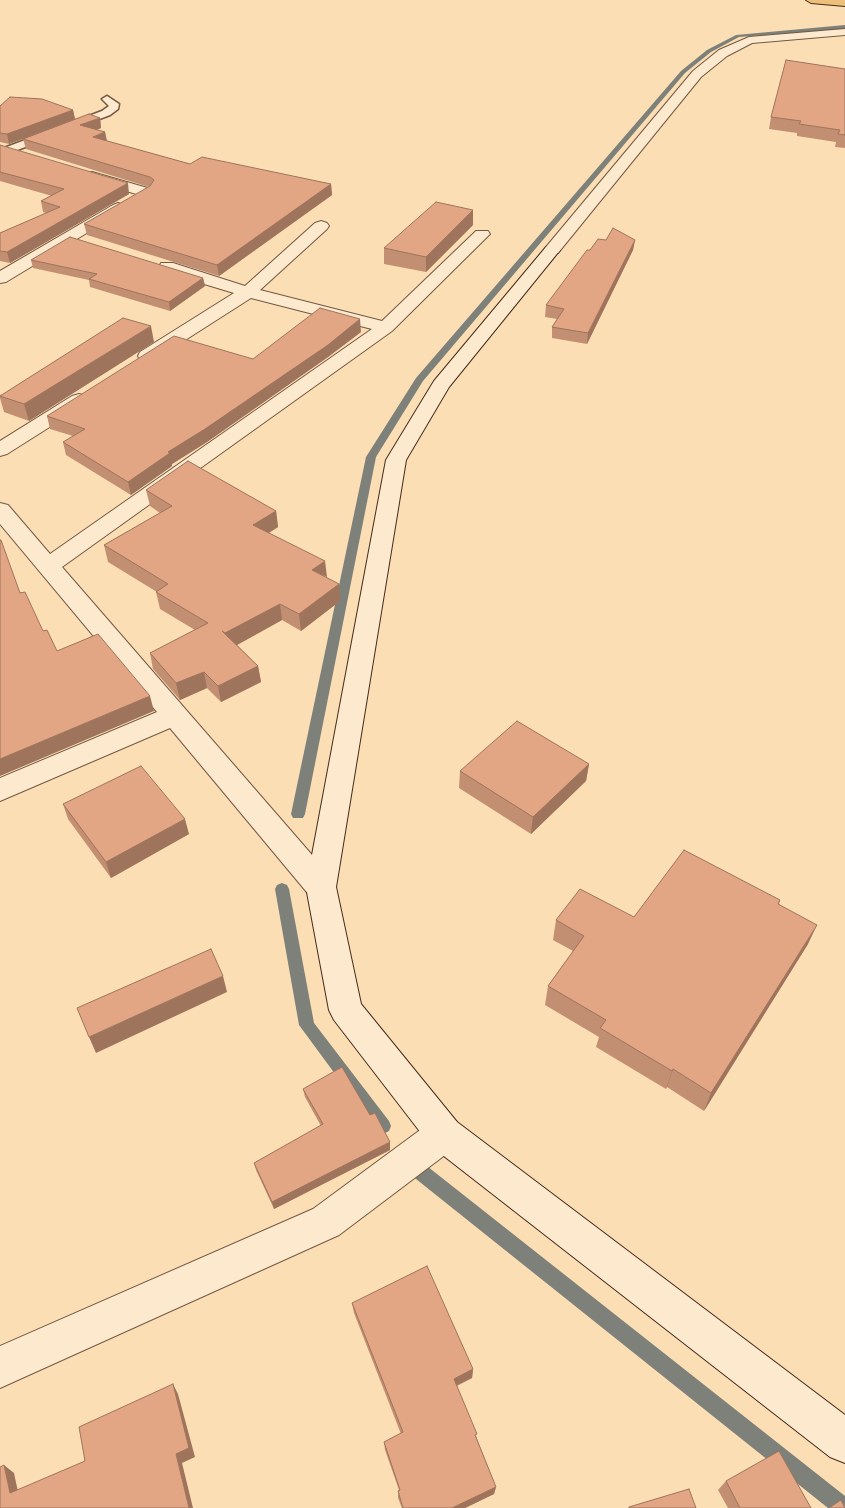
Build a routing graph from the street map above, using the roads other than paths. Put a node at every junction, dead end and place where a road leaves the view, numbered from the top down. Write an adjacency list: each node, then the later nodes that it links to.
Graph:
1 (811, 0): 2 (highway)
2 (845, 4)
3 (845, 32): 23 (street)
4 (107, 99): 5 (lane)
5 (3, 150): 6 (street)
6 (26, 156)
7 (81, 172): 10 (street)
8 (321, 226): 14 (street)
9 (482, 234): 15 (street)
10 (68, 237): 11 (street); 13 (street)
11 (86, 243)
12 (153, 263): 14 (street)
13 (0, 278)
14 (248, 292): 15 (street); 16 (street)
15 (386, 327): 20 (street)
16 (132, 366)
17 (91, 392): 18 (street)
18 (0, 450)
19 (0, 510): 20 (street)
20 (48, 566): 21 (street)
21 (174, 715): 22 (street); 23 (street)
22 (0, 790)
23 (320, 887): 24 (street)
24 (444, 1134): 25 (street); 26 (street)
25 (0, 1367)
26 (845, 1442)

